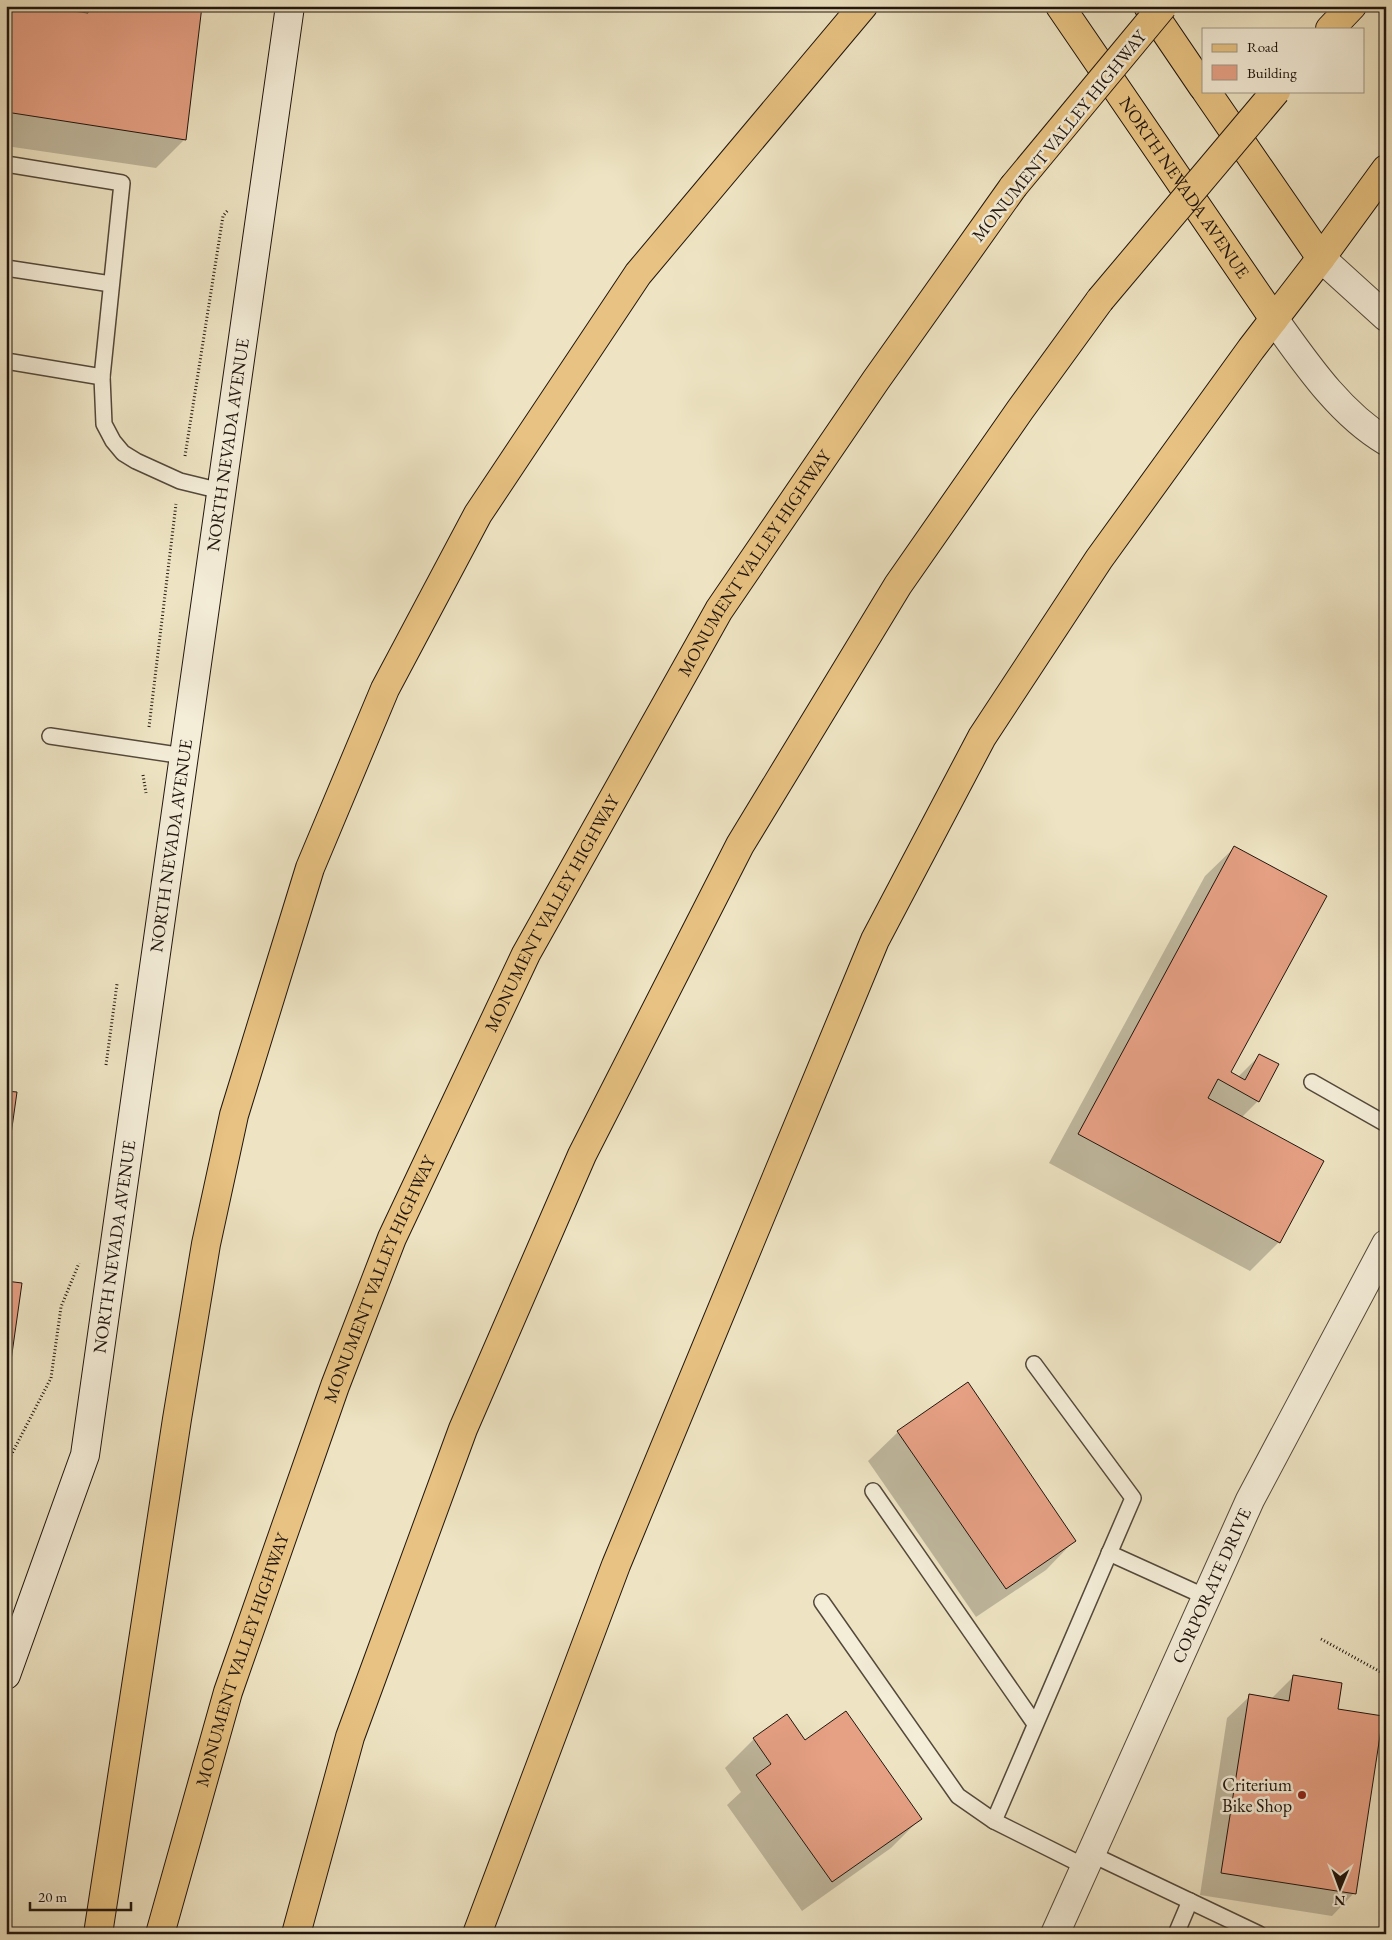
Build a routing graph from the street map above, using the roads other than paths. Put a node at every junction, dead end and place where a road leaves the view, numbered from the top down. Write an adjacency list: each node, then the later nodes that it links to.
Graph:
1 (290, 6): 21 (main road, NORTH NEVADA AVENUE)
2 (863, 6): 37 (main road)
3 (1060, 6): 17 (main road, NORTH NEVADA AVENUE)
4 (1148, 6): 8 (main road)
5 (1163, 6): 38 (main road, MONUMENT VALLEY HIGHWAY, bridge)
6 (1352, 6): 7 (main road)
7 (1331, 28)
8 (1202, 85)
9 (1207, 92): 13 (main road)
10 (1275, 92): 39 (main road, bridge)
11 (6, 164): 15 (lane)
12 (1386, 169): 13 (main road)
13 (1321, 258): 16 (main road); 17 (main road)
14 (6, 268): 15 (lane)
15 (111, 284): 19 (lane)
16 (1386, 317)
17 (1274, 318): 20 (main road); 40 (main road)
18 (6, 362): 19 (lane)
19 (102, 377): 21 (lane)
20 (1386, 441)
21 (221, 492): 23 (main road, NORTH NEVADA AVENUE)
22 (50, 736): 23 (lane)
23 (184, 756): 32 (main road, NORTH NEVADA AVENUE)
24 (1312, 1082): 25 (lane)
25 (1386, 1124)
26 (1386, 1244): 30 (main road, CORPORATE DRIVE)
27 (1034, 1364): 29 (lane)
28 (873, 1492): 33 (lane)
29 (1109, 1553): 30 (lane); 33 (lane)
30 (1206, 1598): 35 (main road, CORPORATE DRIVE)
31 (822, 1602): 34 (lane)
32 (6, 1675)
33 (1035, 1724): 34 (lane)
34 (994, 1821): 35 (lane)
35 (1088, 1861): 36 (lane); 41 (main road, CORPORATE DRIVE)
36 (1190, 1901): 42 (lane); 43 (lane)
37 (98, 1934)
38 (160, 1934)
39 (296, 1934)
40 (477, 1934)
41 (1056, 1934)
42 (1176, 1934)
43 (1259, 1934)

